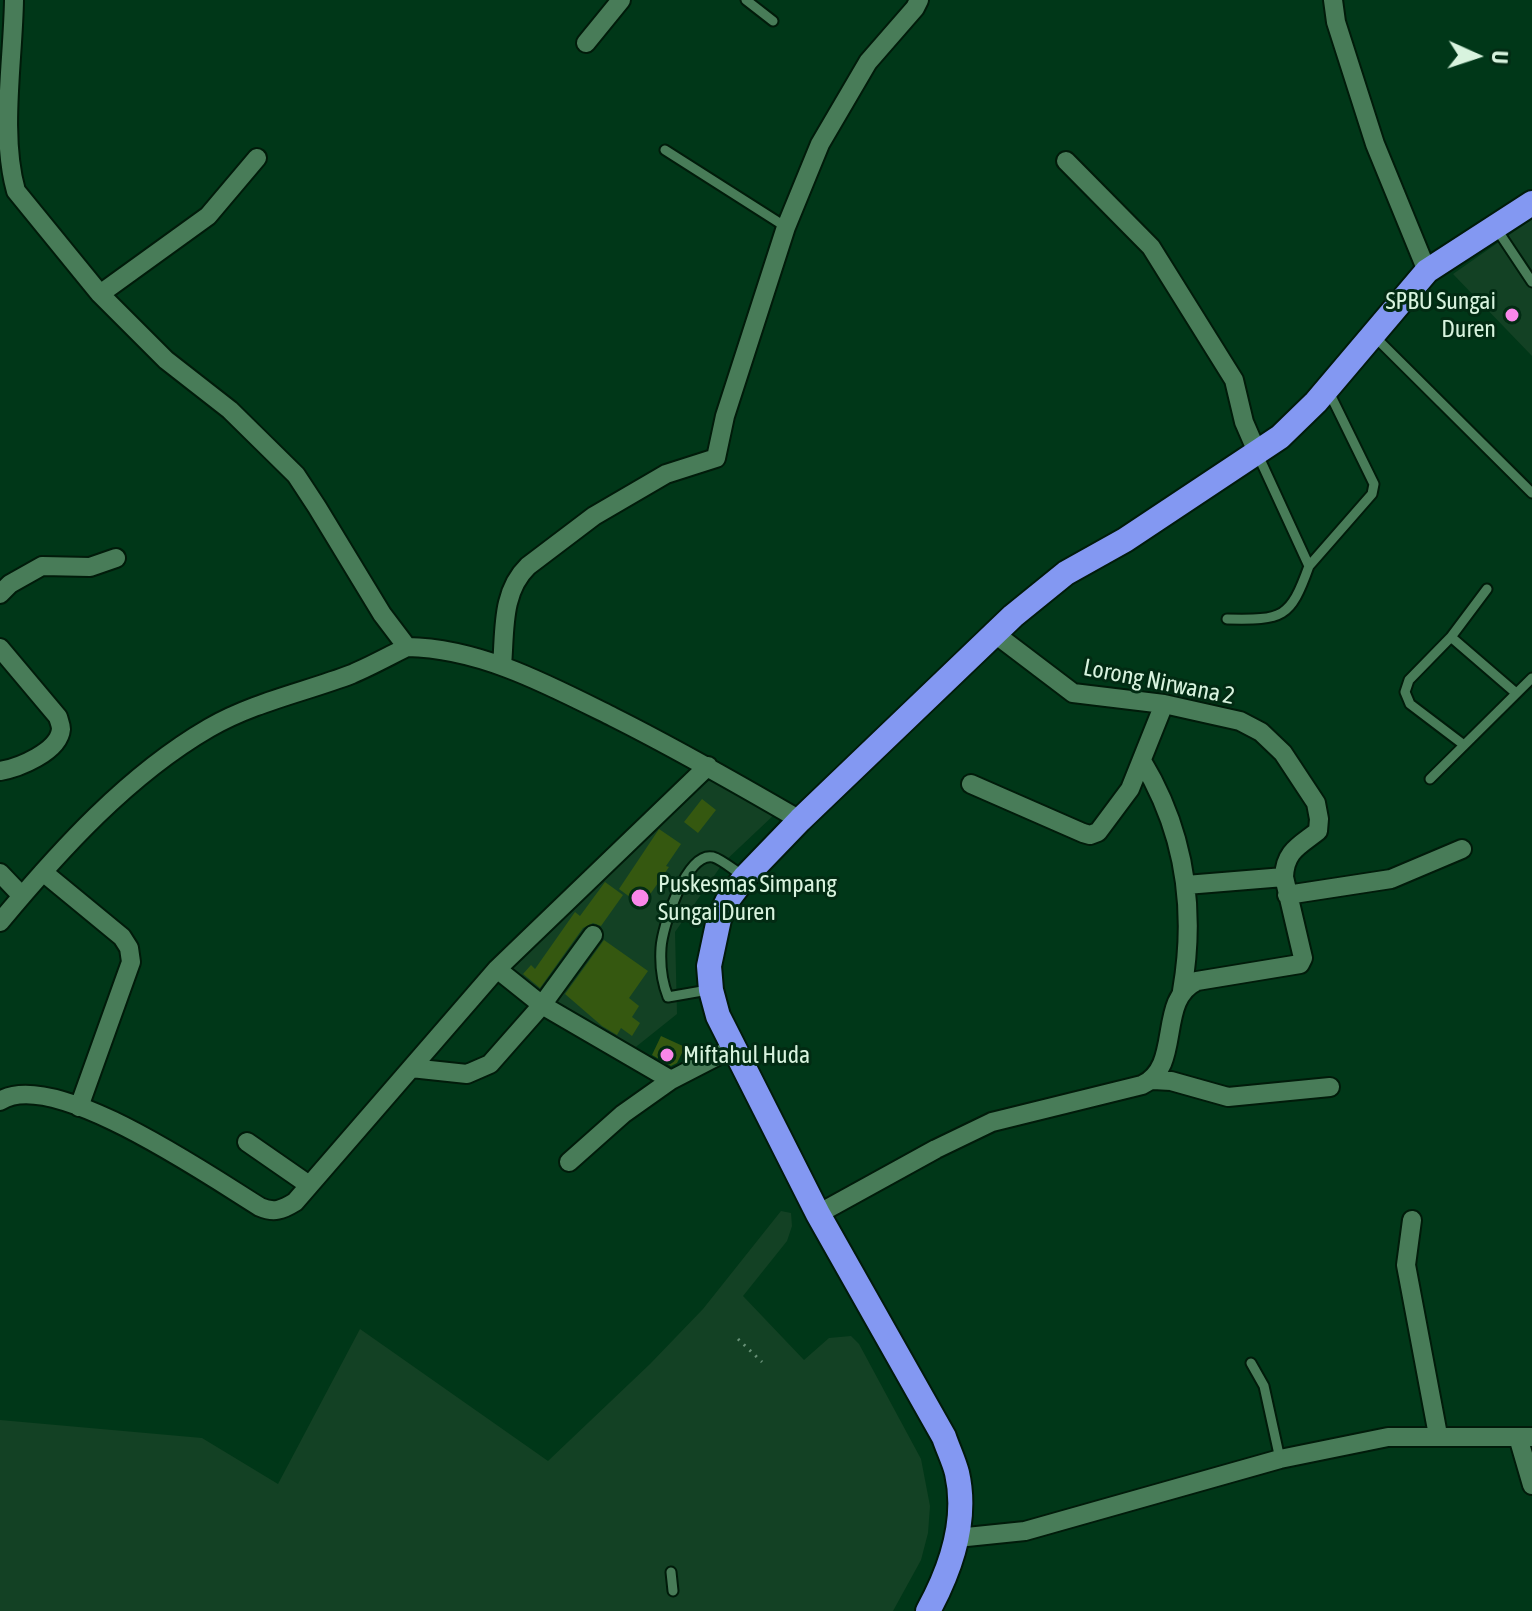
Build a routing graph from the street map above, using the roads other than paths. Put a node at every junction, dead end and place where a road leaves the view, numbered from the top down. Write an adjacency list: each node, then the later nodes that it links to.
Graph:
1 (14, 0): 9 (street)
2 (621, 0): 7 (street)
3 (746, 0): 6 (lane)
4 (919, 0): 14 (street)
5 (1333, 0): 15 (street)
6 (773, 21)
7 (586, 43)
8 (665, 150): 14 (lane)
9 (2, 155): 17 (street)
10 (257, 158): 17 (street)
11 (1066, 161): 20 (street)
12 (1532, 203): 13 (highway)
13 (1495, 226): 15 (highway); 16 (lane)
14 (786, 227): 31 (street)
15 (1427, 271): 18 (highway)
16 (1532, 282)
17 (100, 294): 29 (street)
18 (1373, 335): 19 (highway); 21 (lane)
19 (1328, 389): 20 (highway); 23 (lane)
20 (1257, 452): 23 (lane); 27 (highway)
21 (1532, 493)
22 (116, 558): 25 (street)
23 (1309, 566): 26 (lane)
24 (1487, 589): 28 (lane)
25 (0, 594)
26 (1227, 619)
27 (994, 633): 34 (street, Lorong Nirwana 2); 41 (highway)
28 (1451, 637): 33 (lane); 35 (lane)
29 (407, 647): 31 (street); 43 (street)
30 (0, 648): 38 (street)
31 (502, 666): 37 (street)
32 (1532, 678): 33 (lane)
33 (1516, 693): 35 (lane)
34 (1164, 704): 36 (street); 47 (street, Lorong Nirwana 2)
35 (1464, 745): 39 (lane)
36 (1142, 761): 40 (street); 46 (street)
37 (708, 766): 41 (street); 51 (street)
38 (0, 771)
39 (1430, 779)
40 (971, 784)
41 (800, 820): 45 (highway)
42 (1462, 849): 47 (street)
43 (43, 872): 48 (street); 61 (street)
44 (0, 873): 48 (street)
45 (745, 877): 52 (highway); 52 (lane)
46 (1186, 885): 47 (street); 53 (street)
47 (1286, 886): 53 (street)
48 (22, 896): 49 (street)
49 (0, 922)
50 (593, 935): 54 (street)
51 (497, 969): 54 (street); 56 (street)
52 (711, 990): 55 (highway)
53 (1182, 991): 58 (street)
54 (542, 1005): 56 (street); 57 (street)
55 (733, 1048): 57 (street); 65 (highway)
56 (411, 1068): 64 (street)
57 (671, 1080): 63 (street)
58 (1153, 1080): 59 (street); 65 (street)
59 (1330, 1087)
60 (3, 1095): 61 (street)
61 (79, 1107): 64 (street)
62 (247, 1142): 64 (street)
63 (569, 1162)
64 (309, 1185)
65 (818, 1214): 72 (highway)
66 (1412, 1220): 68 (street)
67 (1251, 1363): 70 (lane)
68 (1438, 1435): 69 (street); 70 (street)
69 (1525, 1437): 71 (street)
70 (1280, 1459): 72 (street)
71 (1532, 1485)
72 (957, 1538): 75 (highway)
73 (671, 1572): 74 (lane)
74 (673, 1591)
75 (928, 1611)

